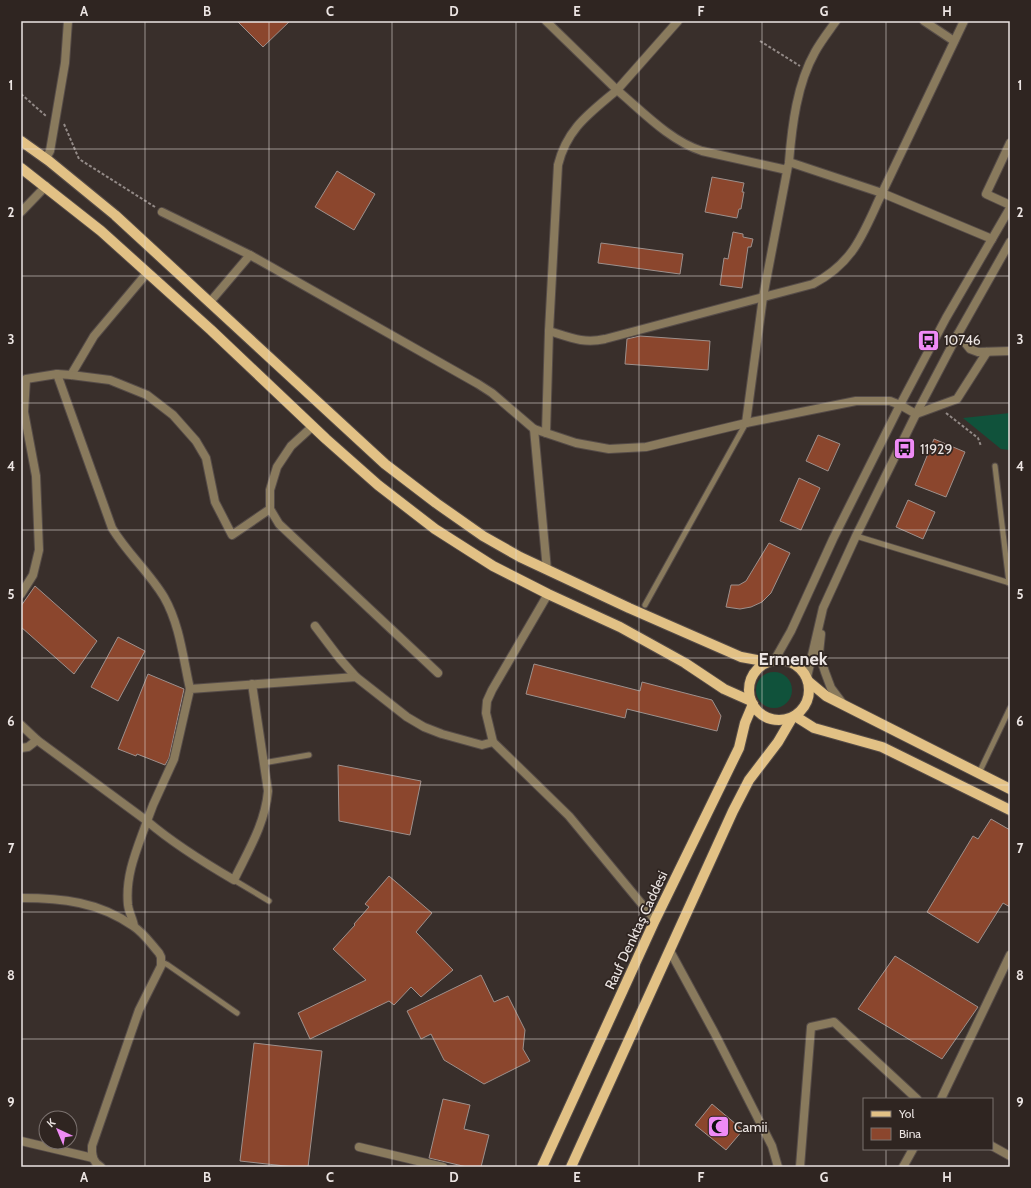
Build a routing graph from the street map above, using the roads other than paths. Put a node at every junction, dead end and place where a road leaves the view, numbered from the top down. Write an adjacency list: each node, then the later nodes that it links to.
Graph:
1 (68, 21): 11 (street)
2 (546, 21): 8 (street)
3 (678, 21): 8 (street)
4 (836, 21): 12 (street)
5 (924, 21): 7 (street)
6 (964, 21): 7 (street)
7 (954, 41): 15 (street)
8 (617, 90): 12 (street); 25 (street)
9 (21, 141): 11 (main road)
10 (1010, 143): 16 (street)
11 (46, 158): 24 (main road)
12 (788, 166): 15 (street); 23 (street)
13 (21, 168): 14 (main road)
14 (46, 186): 17 (street); 22 (main road)
15 (882, 193): 19 (street); 23 (street)
16 (1010, 207): 19 (street)
17 (21, 212)
18 (162, 212): 21 (street)
19 (992, 239): 31 (street)
20 (1010, 242): 26 (street)
21 (250, 255): 24 (street); 35 (street)
22 (147, 273): 30 (street); 34 (main road)
23 (763, 297): 25 (street); 33 (street)
24 (210, 302): 40 (main road)
25 (549, 331): 36 (street)
26 (958, 334): 28 (street); 32 (street)
27 (1010, 351): 28 (street)
28 (987, 352): 32 (street)
29 (57, 374): 30 (street); 42 (street); 52 (street)
30 (71, 375): 38 (street)
31 (900, 405): 32 (street); 33 (street); 47 (street)
32 (916, 414): 39 (street)
33 (746, 423): 36 (street); 44 (lane)
34 (313, 426): 38 (street); 43 (main road)
35 (534, 429): 36 (street); 40 (street)
36 (546, 433)
37 (995, 466): 41 (lane)
38 (270, 509): 48 (street)
39 (856, 536): 41 (lane); 45 (street)
40 (547, 570): 47 (main road)
41 (1010, 583)
42 (21, 594)
43 (548, 594): 53 (main road); 59 (street)
44 (645, 605)
45 (823, 608): 50 (street); 54 (street)
46 (315, 626): 49 (street)
47 (771, 661): 50 (main road); 53 (main road)
48 (438, 673)
49 (356, 678): 51 (street); 59 (street)
50 (807, 679): 54 (main road); 56 (main road)
51 (252, 684): 52 (street); 62 (street)
52 (190, 689): 66 (street)
53 (752, 703): 56 (main road); 70 (main road, Rauf Denktaş Caddesi)
54 (843, 704): 63 (main road)
55 (1010, 708): 63 (lane)
56 (793, 717): 65 (main road); 72 (main road)
57 (21, 725): 58 (street)
58 (38, 740): 60 (street); 66 (street)
59 (492, 742): 70 (street)
60 (21, 748)
61 (309, 755): 62 (lane)
62 (263, 763): 67 (street)
63 (980, 774): 64 (main road)
64 (1010, 789)
65 (1010, 810)
66 (147, 821): 67 (street); 71 (street)
67 (234, 880): 69 (lane)
68 (21, 898): 71 (street)
69 (269, 901)
70 (655, 920): 86 (main road, Rauf Denktaş Caddesi)
71 (134, 926): 74 (street)
72 (670, 951): 87 (main road); 88 (street)
73 (1010, 955): 77 (street)
74 (162, 962): 75 (lane); 83 (street)
75 (236, 1013)
76 (916, 1098): 89 (street)
77 (941, 1098)
78 (21, 1141): 83 (street)
79 (993, 1147): 82 (street)
80 (359, 1148): 85 (street)
81 (913, 1150): 90 (street)
82 (1010, 1156)
83 (93, 1158): 84 (street)
84 (101, 1167)
85 (443, 1167)
86 (542, 1167)
87 (571, 1167)
88 (778, 1167)
89 (800, 1167)
90 (903, 1167)

